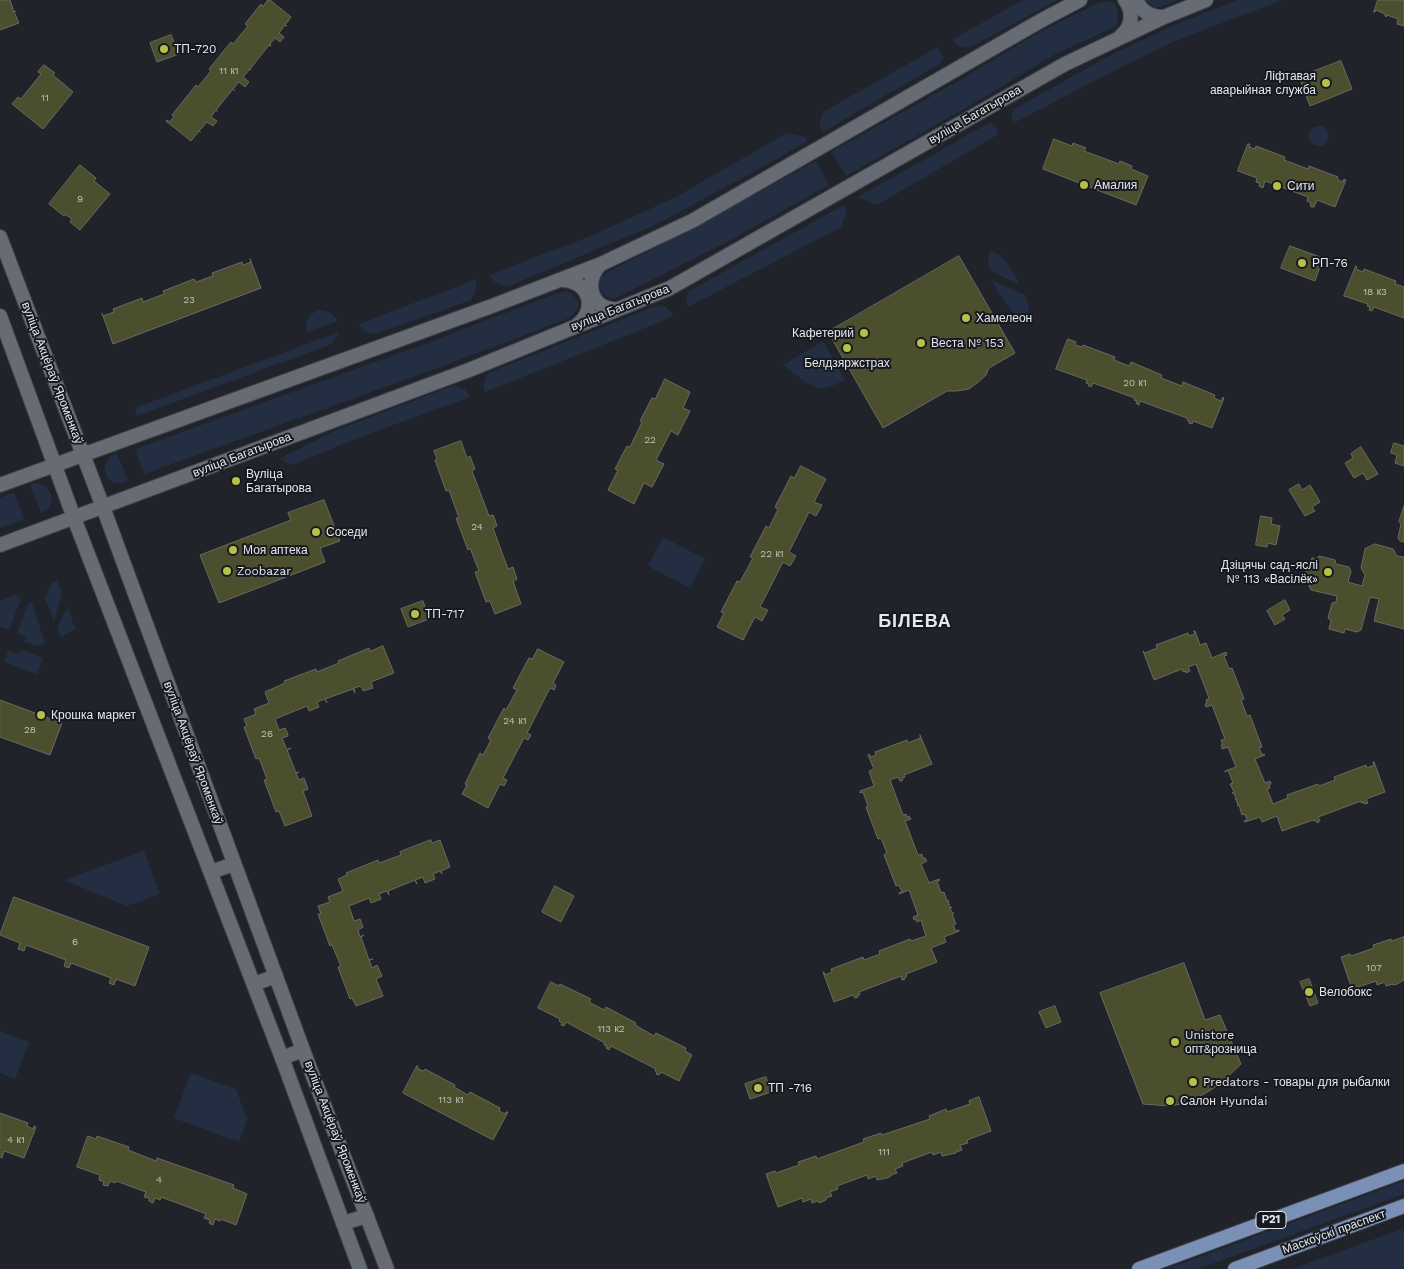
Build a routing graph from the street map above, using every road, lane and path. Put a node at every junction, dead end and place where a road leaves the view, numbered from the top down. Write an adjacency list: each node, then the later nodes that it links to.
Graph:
1 (1080, 0): 8 (street)
2 (1125, 0): 6 (street)
3 (1136, 0): 5 (street)
4 (1206, 0): 5 (street, вуліца Багатырова)
5 (1164, 17): 6 (street, вуліца Багатырова)
6 (1119, 38): 10 (street, вуліца Багатырова)
7 (2, 245): 13 (street, вуліца Акцёраў Яроменкаў)
8 (601, 264): 9 (street); 10 (street)
9 (558, 280): 12 (street); 13 (street)
10 (622, 309): 12 (street, вуліца Багатырова)
11 (0, 316): 14 (street, вуліца Акцёраў Яроменкаў)
12 (576, 327): 16 (street, вуліца Багатырова)
13 (82, 455): 14 (street); 16 (street, вуліца Акцёраў Яроменкаў)
14 (55, 465): 15 (street); 17 (street, вуліца Акцёраў Яроменкаў)
15 (0, 485)
16 (103, 507): 17 (street, вуліца Багатырова); 19 (street, вуліца Акцёраў Яроменкаў)
17 (74, 518): 18 (street, вуліца Багатырова); 20 (street, вуліца Акцёраў Яроменкаў)
18 (0, 545)
19 (234, 864): 20 (street); 21 (street, вуліца Акцёраў Яроменкаў)
20 (210, 872): 22 (street, вуліца Акцёраў Яроменкаў)
21 (276, 976): 22 (street); 23 (street, вуліца Акцёраў Яроменкаў)
22 (254, 984): 24 (street, вуліца Акцёраў Яроменкаў)
23 (303, 1050): 24 (street); 27 (street, вуліца Акцёраў Яроменкаў)
24 (282, 1058): 28 (street, вуліца Акцёраў Яроменкаў)
25 (1404, 1171): 31 (main road, Р21)
26 (1404, 1206): 32 (main road, Маскоўскі праспект)
27 (367, 1216): 28 (street); 30 (street, вуліца Акцёраў Яроменкаў)
28 (343, 1223): 29 (street, вуліца Акцёраў Яроменкаў)
29 (360, 1269)
30 (387, 1269)
31 (1139, 1269)
32 (1235, 1269)

